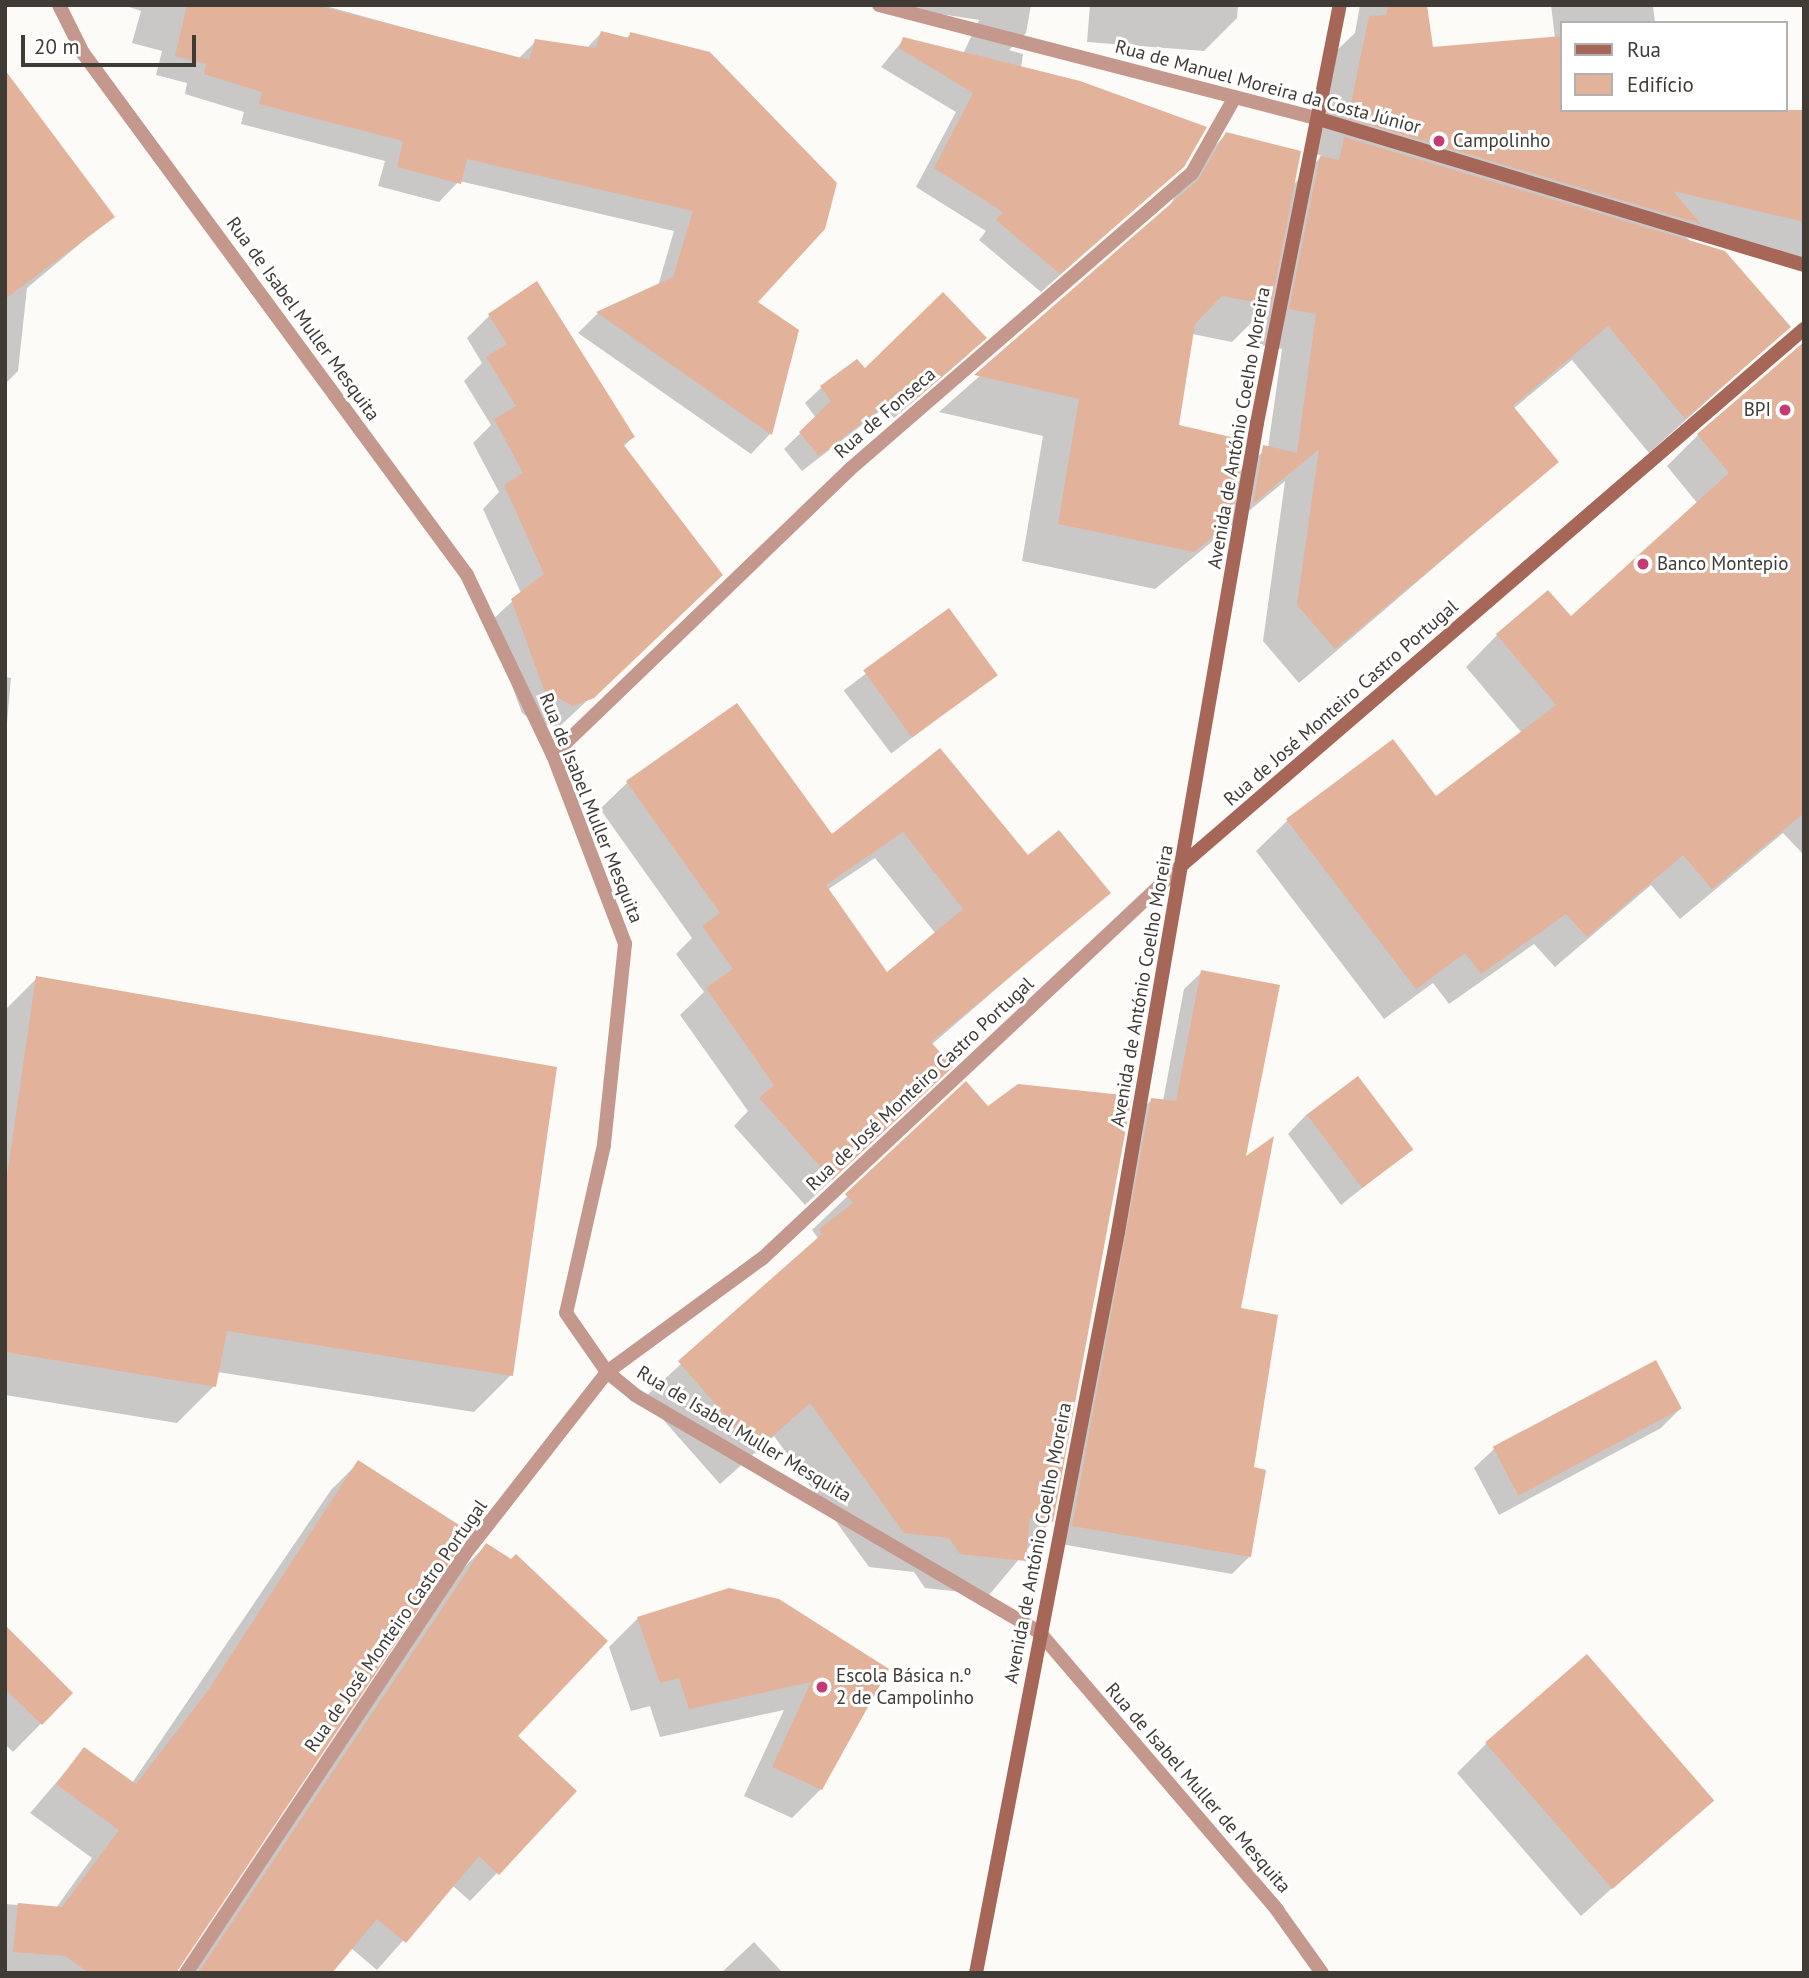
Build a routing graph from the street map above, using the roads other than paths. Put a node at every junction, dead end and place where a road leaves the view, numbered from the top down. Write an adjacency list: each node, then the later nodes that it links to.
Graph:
1 (59, 5): 8 (street, Rua de Isabel Muller Mesquita)
2 (879, 5): 4 (street, Rua de Manuel Moreira da Costa Júnior)
3 (1339, 5): 5 (main road, Avenida de António Coelho Moreira)
4 (1236, 97): 5 (street, Rua de Manuel Moreira da Costa Júnior); 8 (street, Rua de Fonseca)
5 (1319, 119): 6 (main road, Rua de Manuel Moreira da Costa Júnior); 9 (main road, Avenida de António Coelho Moreira)
6 (1804, 265)
7 (1804, 329): 9 (main road, Rua de José Monteiro Castro Portugal)
8 (553, 755): 10 (street, Rua de Isabel Muller Mesquita)
9 (1183, 864): 10 (street, Rua de José Monteiro Castro Portugal); 11 (main road, Avenida de António Coelho Moreira)
10 (607, 1372): 11 (street, Rua de Isabel Muller Mesquita); 12 (street, Rua de José Monteiro Castro Portugal)
11 (1040, 1633): 13 (main road, Avenida de António Coelho Moreira); 14 (street, Rua de Isabel Muller de Mesquita)
12 (186, 1973)
13 (976, 1973)
14 (1322, 1973)

